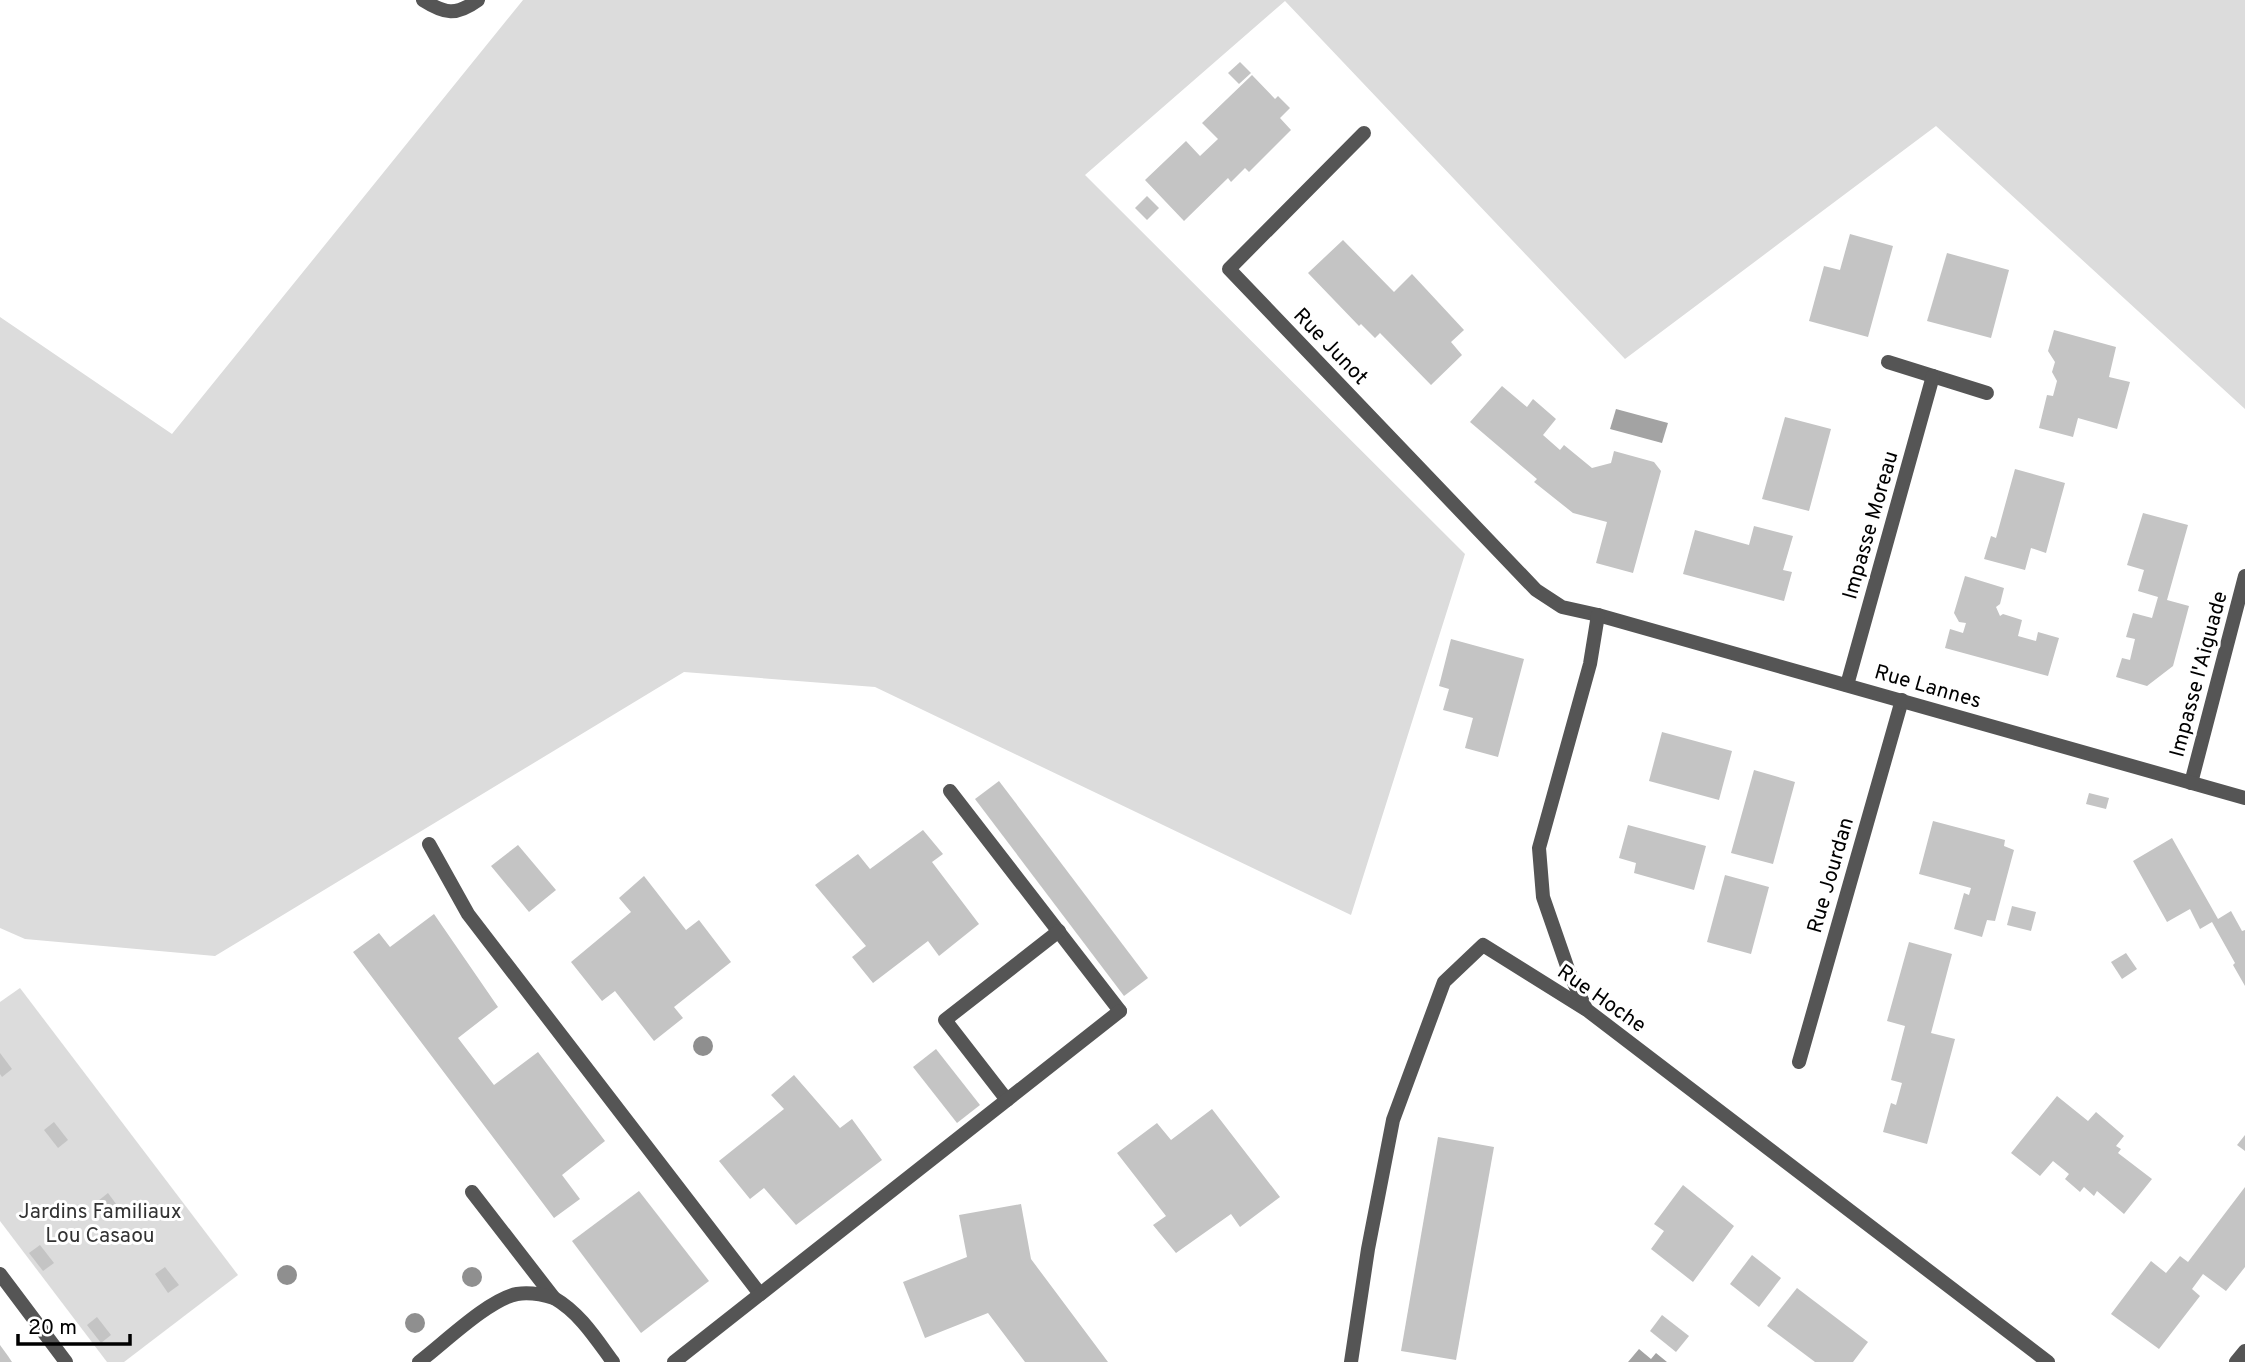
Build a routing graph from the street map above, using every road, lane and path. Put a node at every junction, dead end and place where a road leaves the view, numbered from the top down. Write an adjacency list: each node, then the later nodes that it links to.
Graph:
1 (423, 0): 2 (street)
2 (478, 0)
3 (1364, 133): 8 (street, Rue Junot)
4 (1888, 362): 5 (street)
5 (1933, 376): 6 (street); 11 (street, Impasse Moreau)
6 (1987, 393)
7 (2245, 576): 9 (street, Impasse l'Aiguade)
8 (1536, 590): 10 (street, Rue Lannes)
9 (2241, 608): 13 (street, Impasse l'Aiguade)
10 (1598, 615): 11 (street, Rue Lannes); 18 (street)
11 (1847, 685): 12 (street, Rue Lannes)
12 (1902, 700): 13 (street, Rue Lannes); 19 (street, Rue Jourdan)
13 (2191, 783): 15 (street, Rue Lannes)
14 (950, 791): 17 (street)
15 (2245, 799)
16 (429, 844): 23 (street)
17 (1059, 931): 20 (street); 20 (street)
18 (1587, 1010): 30 (street, Rue Hoche); 31 (street, Rue Hoche)
19 (1799, 1062)
20 (1007, 1100): 23 (street)
21 (472, 1192): 24 (street)
22 (0, 1274): 26 (street)
23 (760, 1294): 29 (street)
24 (554, 1298): 27 (street); 28 (street)
25 (2245, 1351): 32 (street)
26 (66, 1362)
27 (419, 1362)
28 (614, 1362)
29 (674, 1362)
30 (1351, 1362)
31 (2048, 1362)
32 (2236, 1362)

